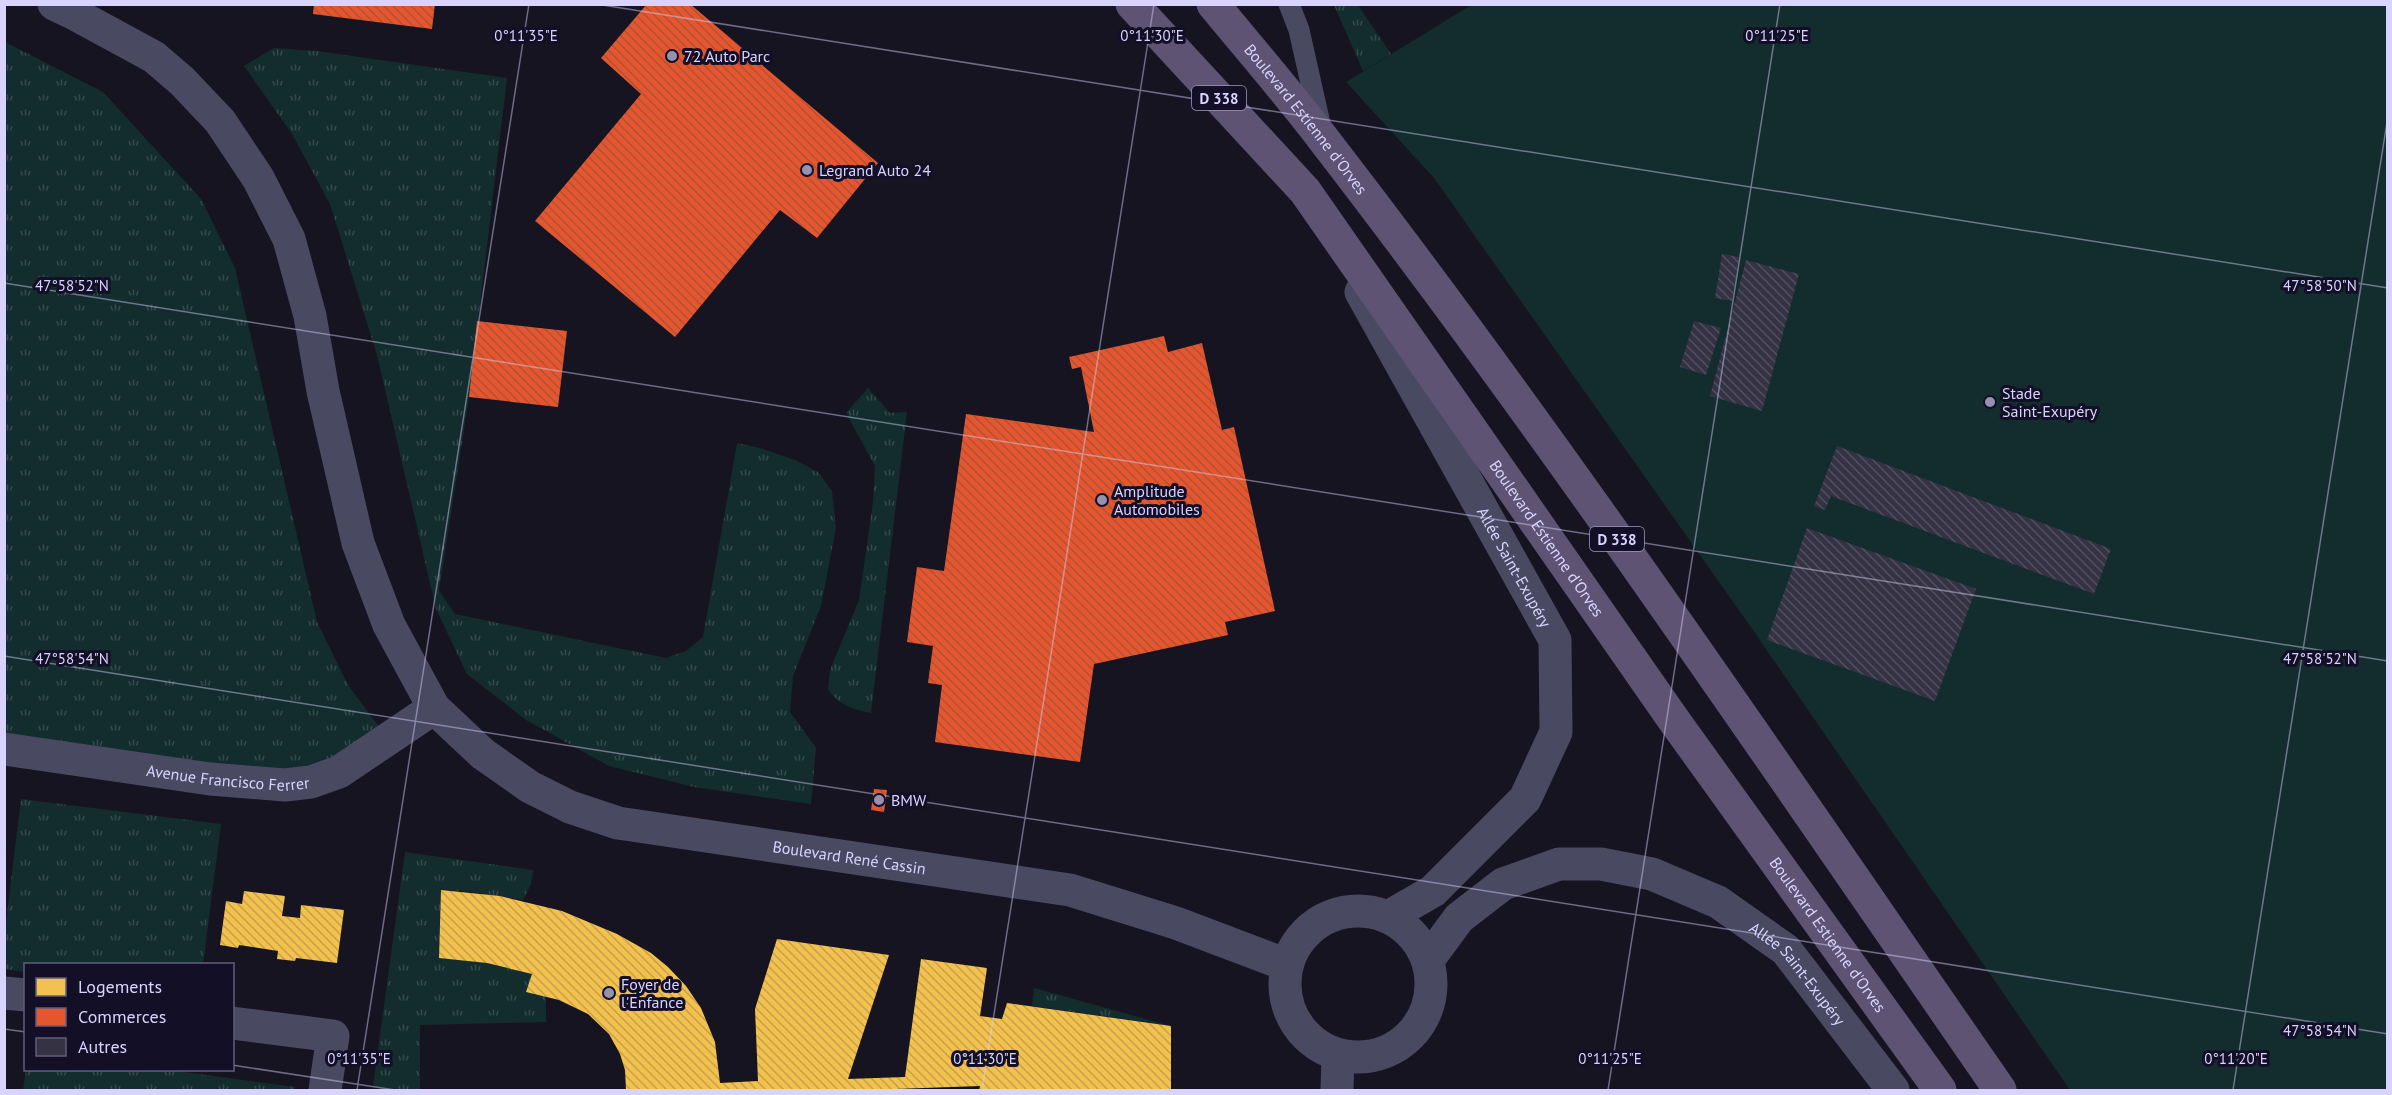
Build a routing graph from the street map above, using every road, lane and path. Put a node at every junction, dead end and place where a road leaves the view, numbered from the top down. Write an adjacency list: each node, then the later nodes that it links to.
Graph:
1 (54, 4): 7 (street, Boulevard René Cassin)
2 (1132, 4): 6 (main road, Boulevard Estienne d'Orves / D 338)
3 (1213, 4): 5 (main road, Boulevard Estienne d'Orves / D 338)
4 (1289, 4): 5 (lane)
5 (1323, 137): 20 (main road, Boulevard Estienne d'Orves / D 338)
6 (1305, 191): 9 (street, Allée Saint-Exupéry); 19 (main road, Boulevard Estienne d'Orves / D 338)
7 (434, 708): 8 (street, Avenue Francisco Ferrer); 11 (street, Boulevard René Cassin)
8 (4, 749)
9 (1388, 917): 10 (street); 11 (street)
10 (1428, 960): 15 (street); 18 (street, Allée Saint-Exupéry)
11 (1287, 965): 15 (street)
12 (4, 993): 13 (street)
13 (24, 995)
14 (234, 1023): 16 (street)
15 (1338, 1055): 17 (street)
16 (325, 1090)
17 (1336, 1090)
18 (1893, 1090)
19 (1940, 1090)
20 (2000, 1090)

